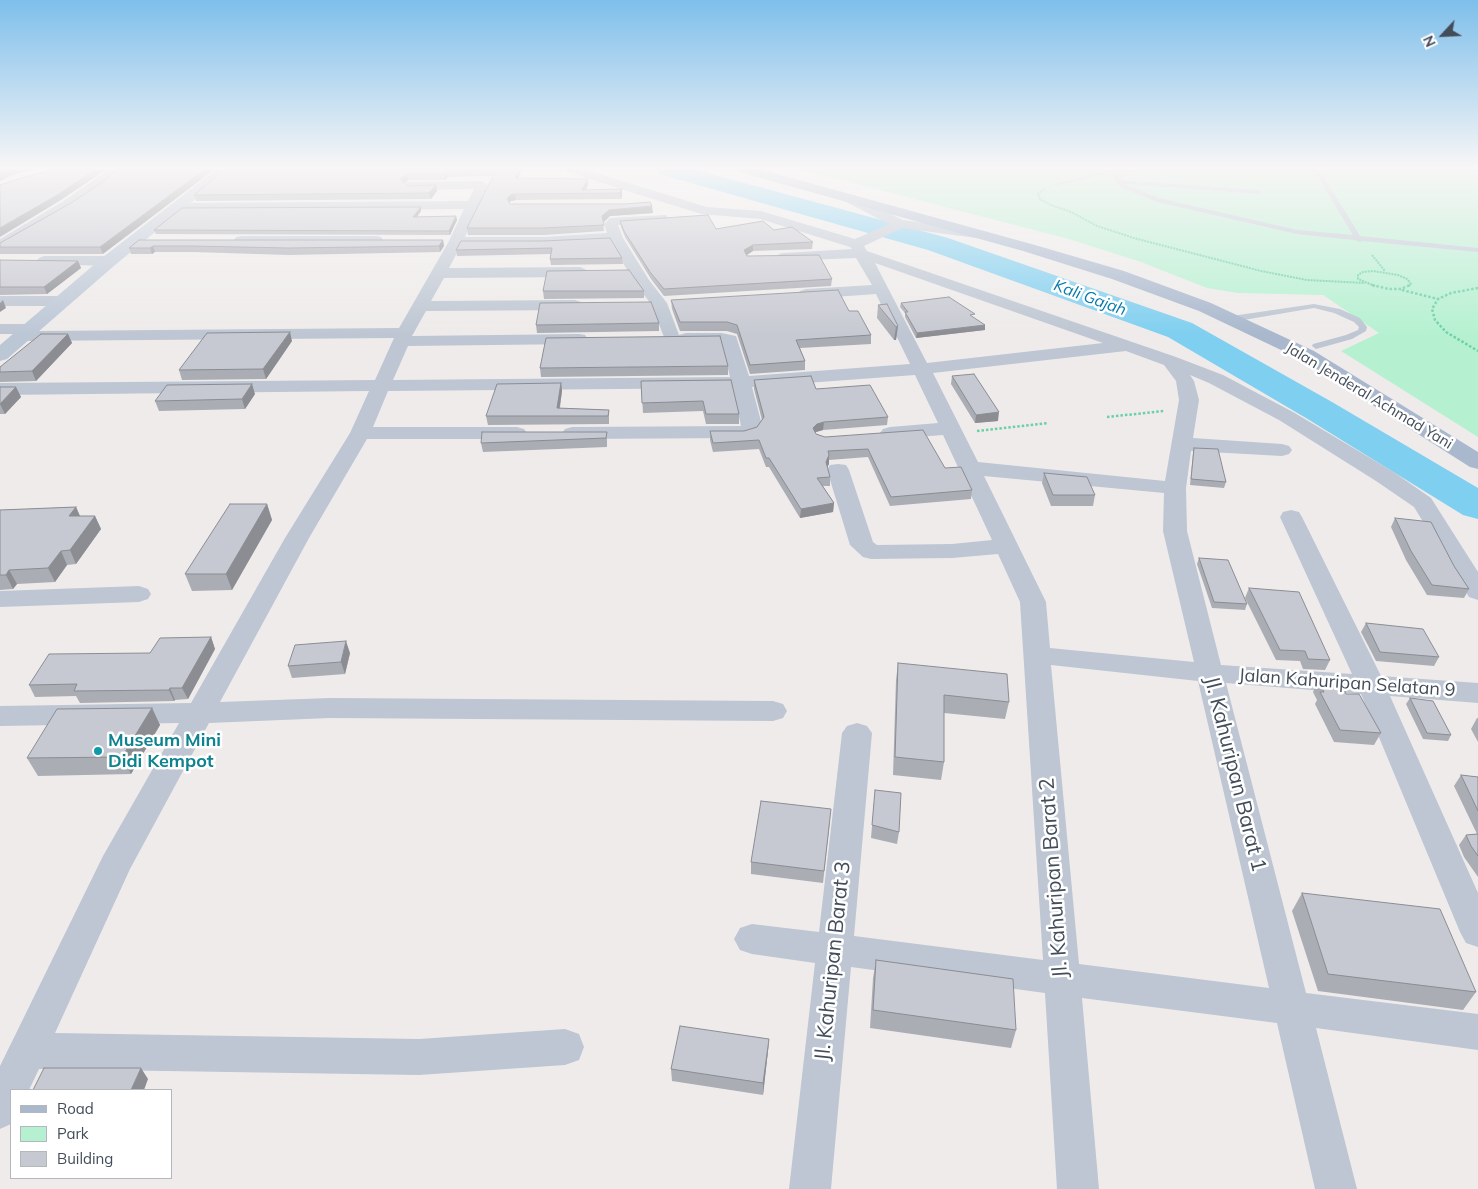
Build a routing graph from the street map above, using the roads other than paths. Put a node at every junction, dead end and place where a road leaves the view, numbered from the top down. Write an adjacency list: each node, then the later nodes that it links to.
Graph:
1 (34, 224): 22 (street)
2 (153, 224): 16 (street)
3 (456, 224): 12 (street)
4 (612, 224): 15 (street)
5 (792, 224): 14 (street)
6 (947, 224): 13 (main road, Jalan Jenderal Achmad Yani)
7 (971, 224): 39 (main road, Jalan Jenderal Achmad Yani)
8 (1264, 224): 20 (lane)
9 (1350, 224): 20 (lane)
10 (897, 225): 13 (street); 23 (street)
11 (317, 228): 19 (street)
12 (448, 235): 15 (street); 32 (street)
13 (983, 235): 39 (main road, Jalan Jenderal Achmad Yani)
14 (834, 236): 21 (street); 23 (street)
15 (615, 237): 29 (street)
16 (134, 240): 17 (street); 28 (street)
17 (162, 240)
18 (229, 240): 19 (street)
19 (297, 240): 25 (street)
20 (1359, 240): 24 (lane)
21 (796, 241)
22 (0, 245)
23 (860, 246): 26 (street); 33 (street, Jl. Kahuripan Barat 2); 46 (street)
24 (1478, 250)
25 (284, 254)
26 (772, 257)
27 (30, 261): 28 (street)
28 (109, 261): 36 (street)
29 (636, 270): 30 (street); 44 (street)
30 (617, 271)
31 (598, 272): 32 (street)
32 (438, 273): 38 (street)
33 (882, 289): 34 (street); 50 (street, Jl. Kahuripan Barat 2)
34 (787, 295)
35 (0, 301): 36 (street)
36 (60, 301): 41 (street)
37 (588, 305): 38 (street)
38 (420, 306): 42 (street)
39 (1242, 317): 47 (main road, Jalan Jenderal Achmad Yani); 47 (lane); 60 (main road, Jalan Jenderal Achmad Yani)
40 (0, 329): 41 (street)
41 (26, 333): 42 (street); 48 (street)
42 (403, 337): 45 (street); 52 (street)
43 (652, 338): 44 (street)
44 (672, 338): 51 (street)
45 (594, 339)
46 (1127, 346): 49 (street); 50 (street)
47 (1316, 346): 58 (main road, Jalan Jenderal Achmad Yani)
48 (0, 355)
49 (1170, 361): 57 (street, Jl. Kahuripan Barat 1); 66 (street)
50 (921, 369): 51 (street); 54 (street, Jl. Kahuripan Barat 2)
51 (742, 382): 52 (street); 55 (street)
52 (381, 386): 53 (street); 55 (street)
53 (0, 389)
54 (951, 430): 56 (street); 61 (street, Jl. Kahuripan Barat 2)
55 (360, 432): 74 (street)
56 (872, 434)
57 (1182, 444): 59 (street); 63 (street, Jl. Kahuripan Barat 1)
58 (1478, 444)
59 (1282, 450)
60 (1478, 462)
61 (970, 468): 63 (street); 65 (street, Jl. Kahuripan Barat 2)
62 (838, 470): 65 (street)
63 (1175, 508): 70 (street, Jl. Kahuripan Barat 1)
64 (1291, 517): 71 (street)
65 (1012, 557): 69 (street, Jl. Kahuripan Barat 2)
66 (1478, 592)
67 (139, 594): 68 (street)
68 (0, 599)
69 (1036, 655): 70 (street, Jalan Kahuripan Selatan 9); 80 (street, Jl. Kahuripan Barat 2)
70 (1210, 673): 71 (street, Jalan Kahuripan Selatan 9); 81 (street, Jl. Kahuripan Barat 1)
71 (1371, 685): 72 (street, Jalan Kahuripan Selatan 9); 77 (street)
72 (1478, 694)
73 (773, 711): 74 (street)
74 (202, 713): 75 (street); 84 (street)
75 (0, 716)
76 (857, 733): 79 (street, Jl. Kahuripan Barat 3)
77 (1478, 932)
78 (752, 939): 79 (street)
79 (835, 951): 80 (street); 86 (street, Jl. Kahuripan Barat 3)
80 (1062, 979): 81 (street); 87 (street, Jl. Kahuripan Barat 2)
81 (1291, 1008): 82 (street); 88 (street, Jl. Kahuripan Barat 1)
82 (1478, 1032)
83 (565, 1047): 84 (street)
84 (27, 1051): 85 (street)
85 (0, 1109)
86 (810, 1189)
87 (1078, 1189)
88 (1336, 1189)

